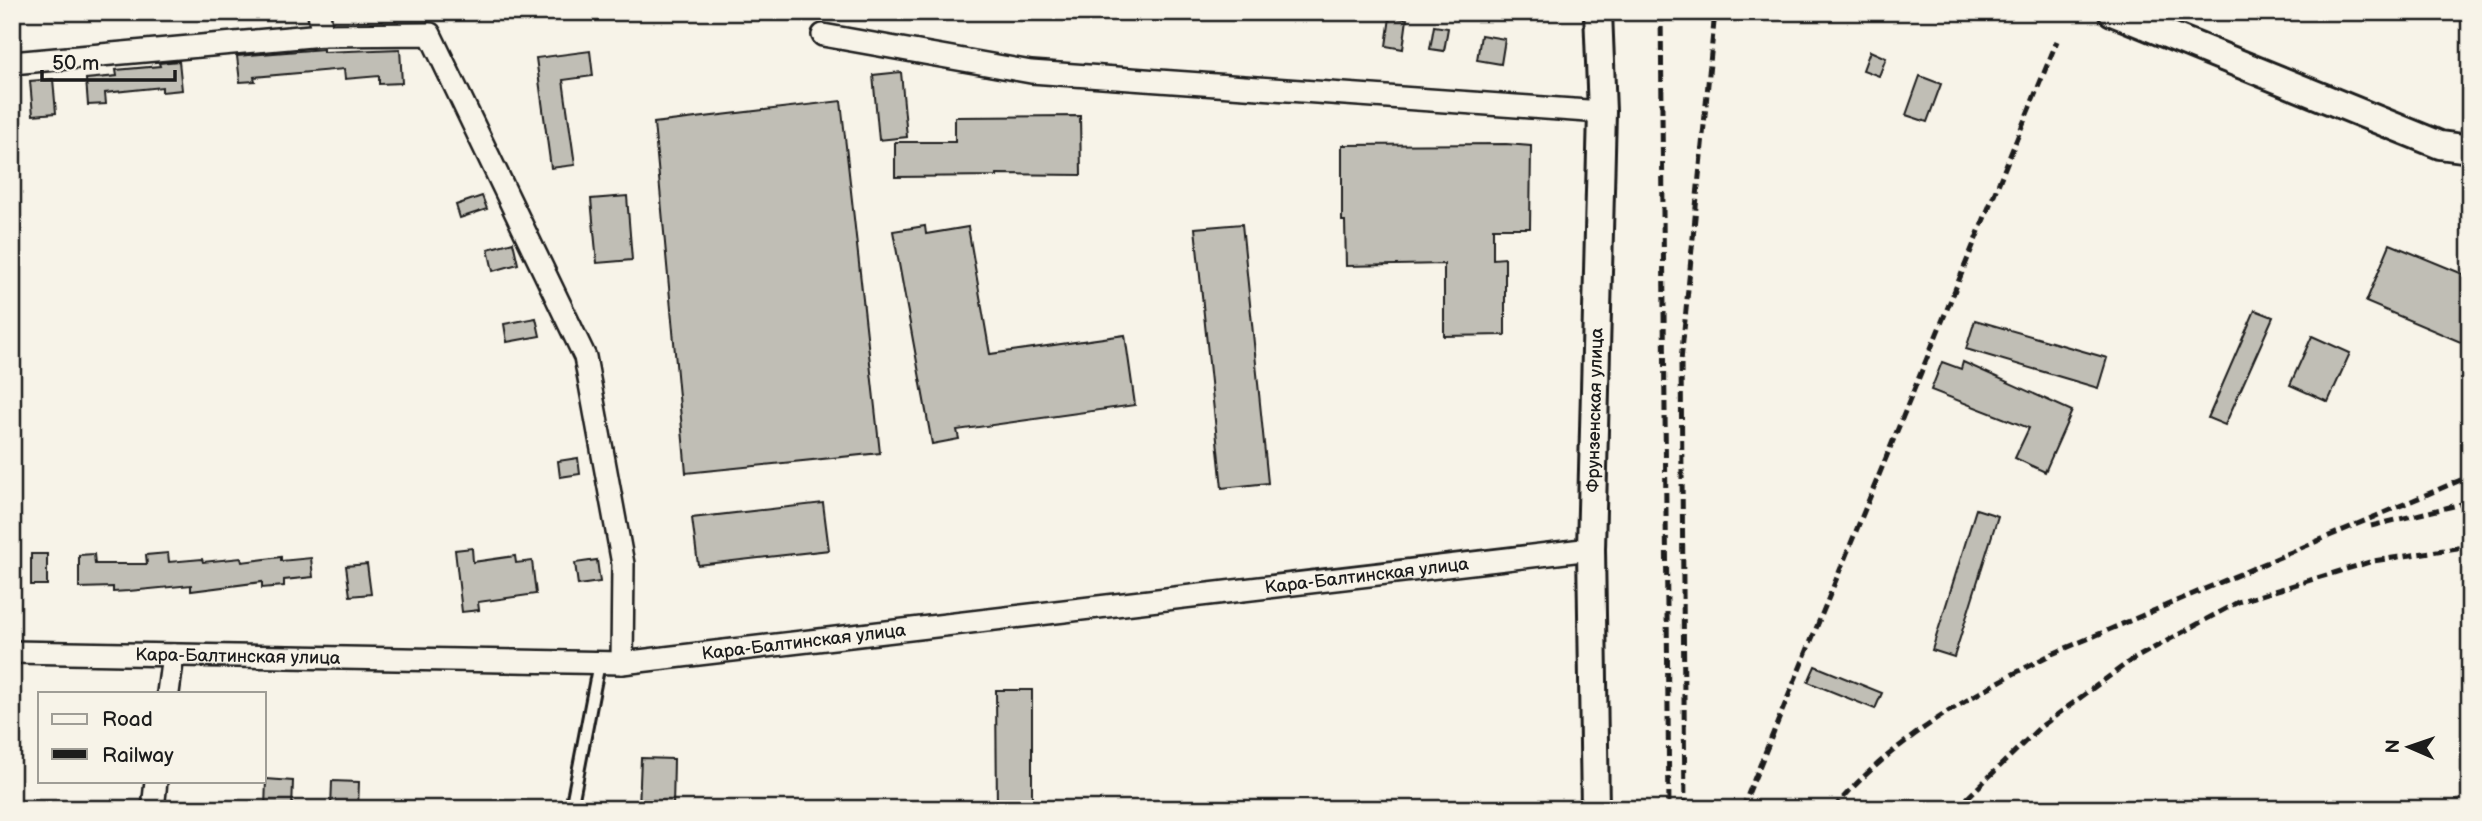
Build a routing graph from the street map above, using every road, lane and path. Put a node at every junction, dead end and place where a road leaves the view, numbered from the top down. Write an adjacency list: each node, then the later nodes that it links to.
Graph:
1 (319, 12): 4 (street)
2 (1598, 12): 7 (street, Фрунзенская улица)
3 (2112, 12): 8 (street)
4 (322, 35): 6 (street); 13 (street)
5 (823, 35): 7 (street)
6 (12, 63)
7 (1602, 112): 9 (street, Фрунзенская улица)
8 (2470, 149)
9 (1591, 549): 13 (street, Кара-Балтинская улица); 18 (street, Фрунзенская улица)
10 (12, 652): 11 (street, Кара-Балтинская улица)
11 (173, 655): 12 (street, Кара-Балтинская улица); 14 (street)
12 (599, 663): 13 (street, Кара-Балтинская улица); 17 (lane)
13 (622, 663)
14 (168, 692)
15 (156, 782): 16 (street)
16 (153, 809)
17 (570, 809)
18 (1595, 809)

